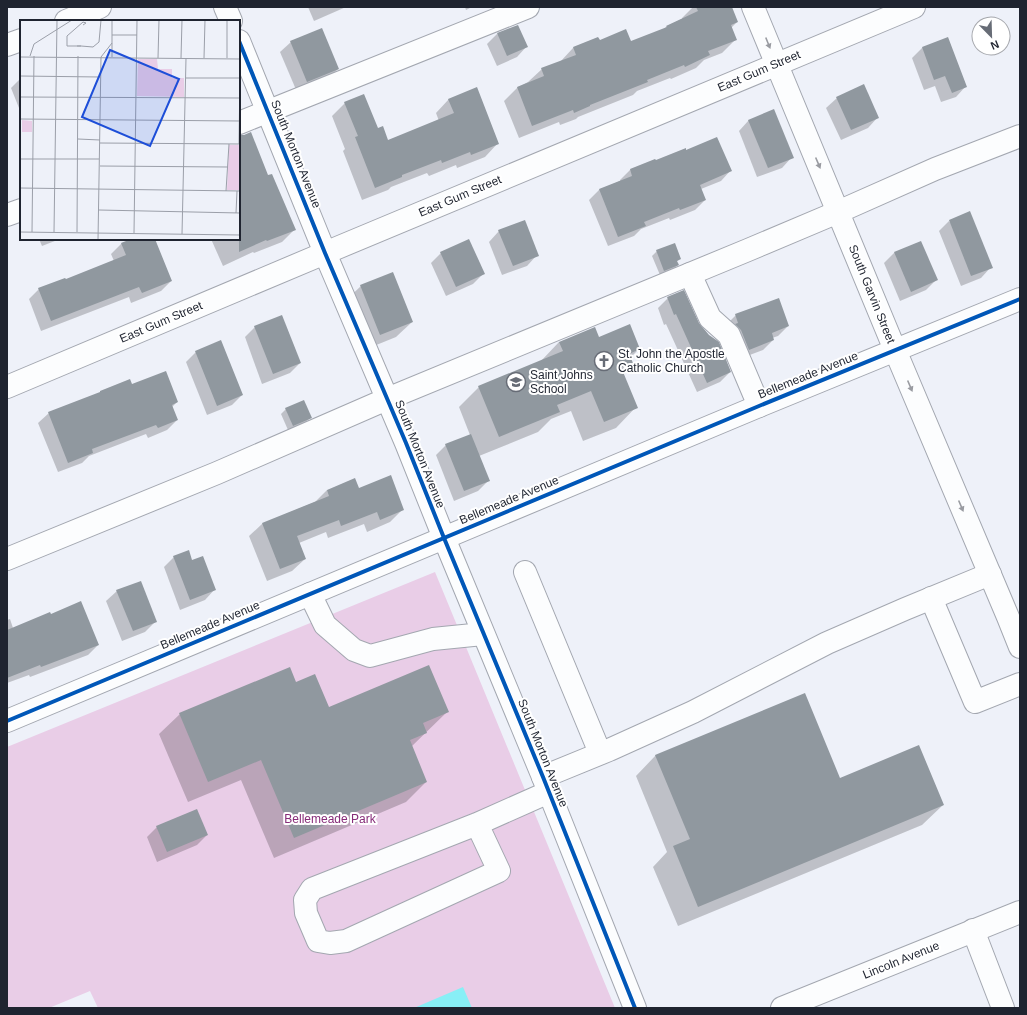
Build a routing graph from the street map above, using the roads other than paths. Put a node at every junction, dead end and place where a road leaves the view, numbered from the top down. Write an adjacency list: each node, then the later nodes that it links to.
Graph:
1 (100, 7): 6 (street)
2 (225, 7): 7 (street)
3 (528, 7): 12 (street)
4 (753, 7): 11 (street, South Garvin Street, one-way to 11)
5 (914, 7): 11 (street, East Gum Street)
6 (68, 20)
7 (231, 20)
8 (20, 40): 10 (street)
9 (240, 43): 12 (street, South Morton Avenue)
10 (7, 45)
11 (776, 64): 16 (street, South Garvin Street, one-way to 16); 18 (street, East Gum Street)
12 (268, 111): 13 (street); 18 (street, South Morton Avenue)
13 (240, 123)
14 (1020, 136): 16 (street)
15 (20, 210): 17 (street)
16 (838, 212): 19 (street); 21 (street, South Garvin Street)
17 (7, 215)
18 (325, 253): 22 (street, East Gum Street); 23 (street, South Morton Avenue)
19 (690, 274): 23 (street); 24 (street)
20 (1020, 298): 21 (street, Bellemeade Avenue)
21 (895, 350): 24 (street, Bellemeade Avenue); 28 (street, South Garvin Street, one-way to 28)
22 (7, 387)
23 (387, 399): 25 (street, South Morton Avenue); 26 (street)
24 (760, 406): 25 (street, Bellemeade Avenue)
25 (444, 538): 29 (street, Bellemeade Avenue); 32 (street, South Morton Avenue)
26 (7, 559)
27 (525, 572): 36 (street)
28 (990, 574): 30 (street); 31 (street, South Garvin Street)
29 (310, 594): 32 (street); 35 (street, Bellemeade Avenue)
30 (931, 598): 34 (street); 36 (street)
31 (1014, 614): 33 (street, South Garvin Street)
32 (483, 634): 37 (street, South Morton Avenue)
33 (1020, 647)
34 (1020, 684)
35 (7, 721)
36 (600, 754): 37 (street)
37 (546, 784): 38 (street); 41 (street, South Morton Avenue)
38 (477, 824): 38 (street)
39 (1020, 912): 40 (street, Lincoln Avenue)
40 (973, 930): 42 (street, Lincoln Avenue); 43 (street)
41 (634, 1008)
42 (782, 1008)
43 (1003, 1008)

